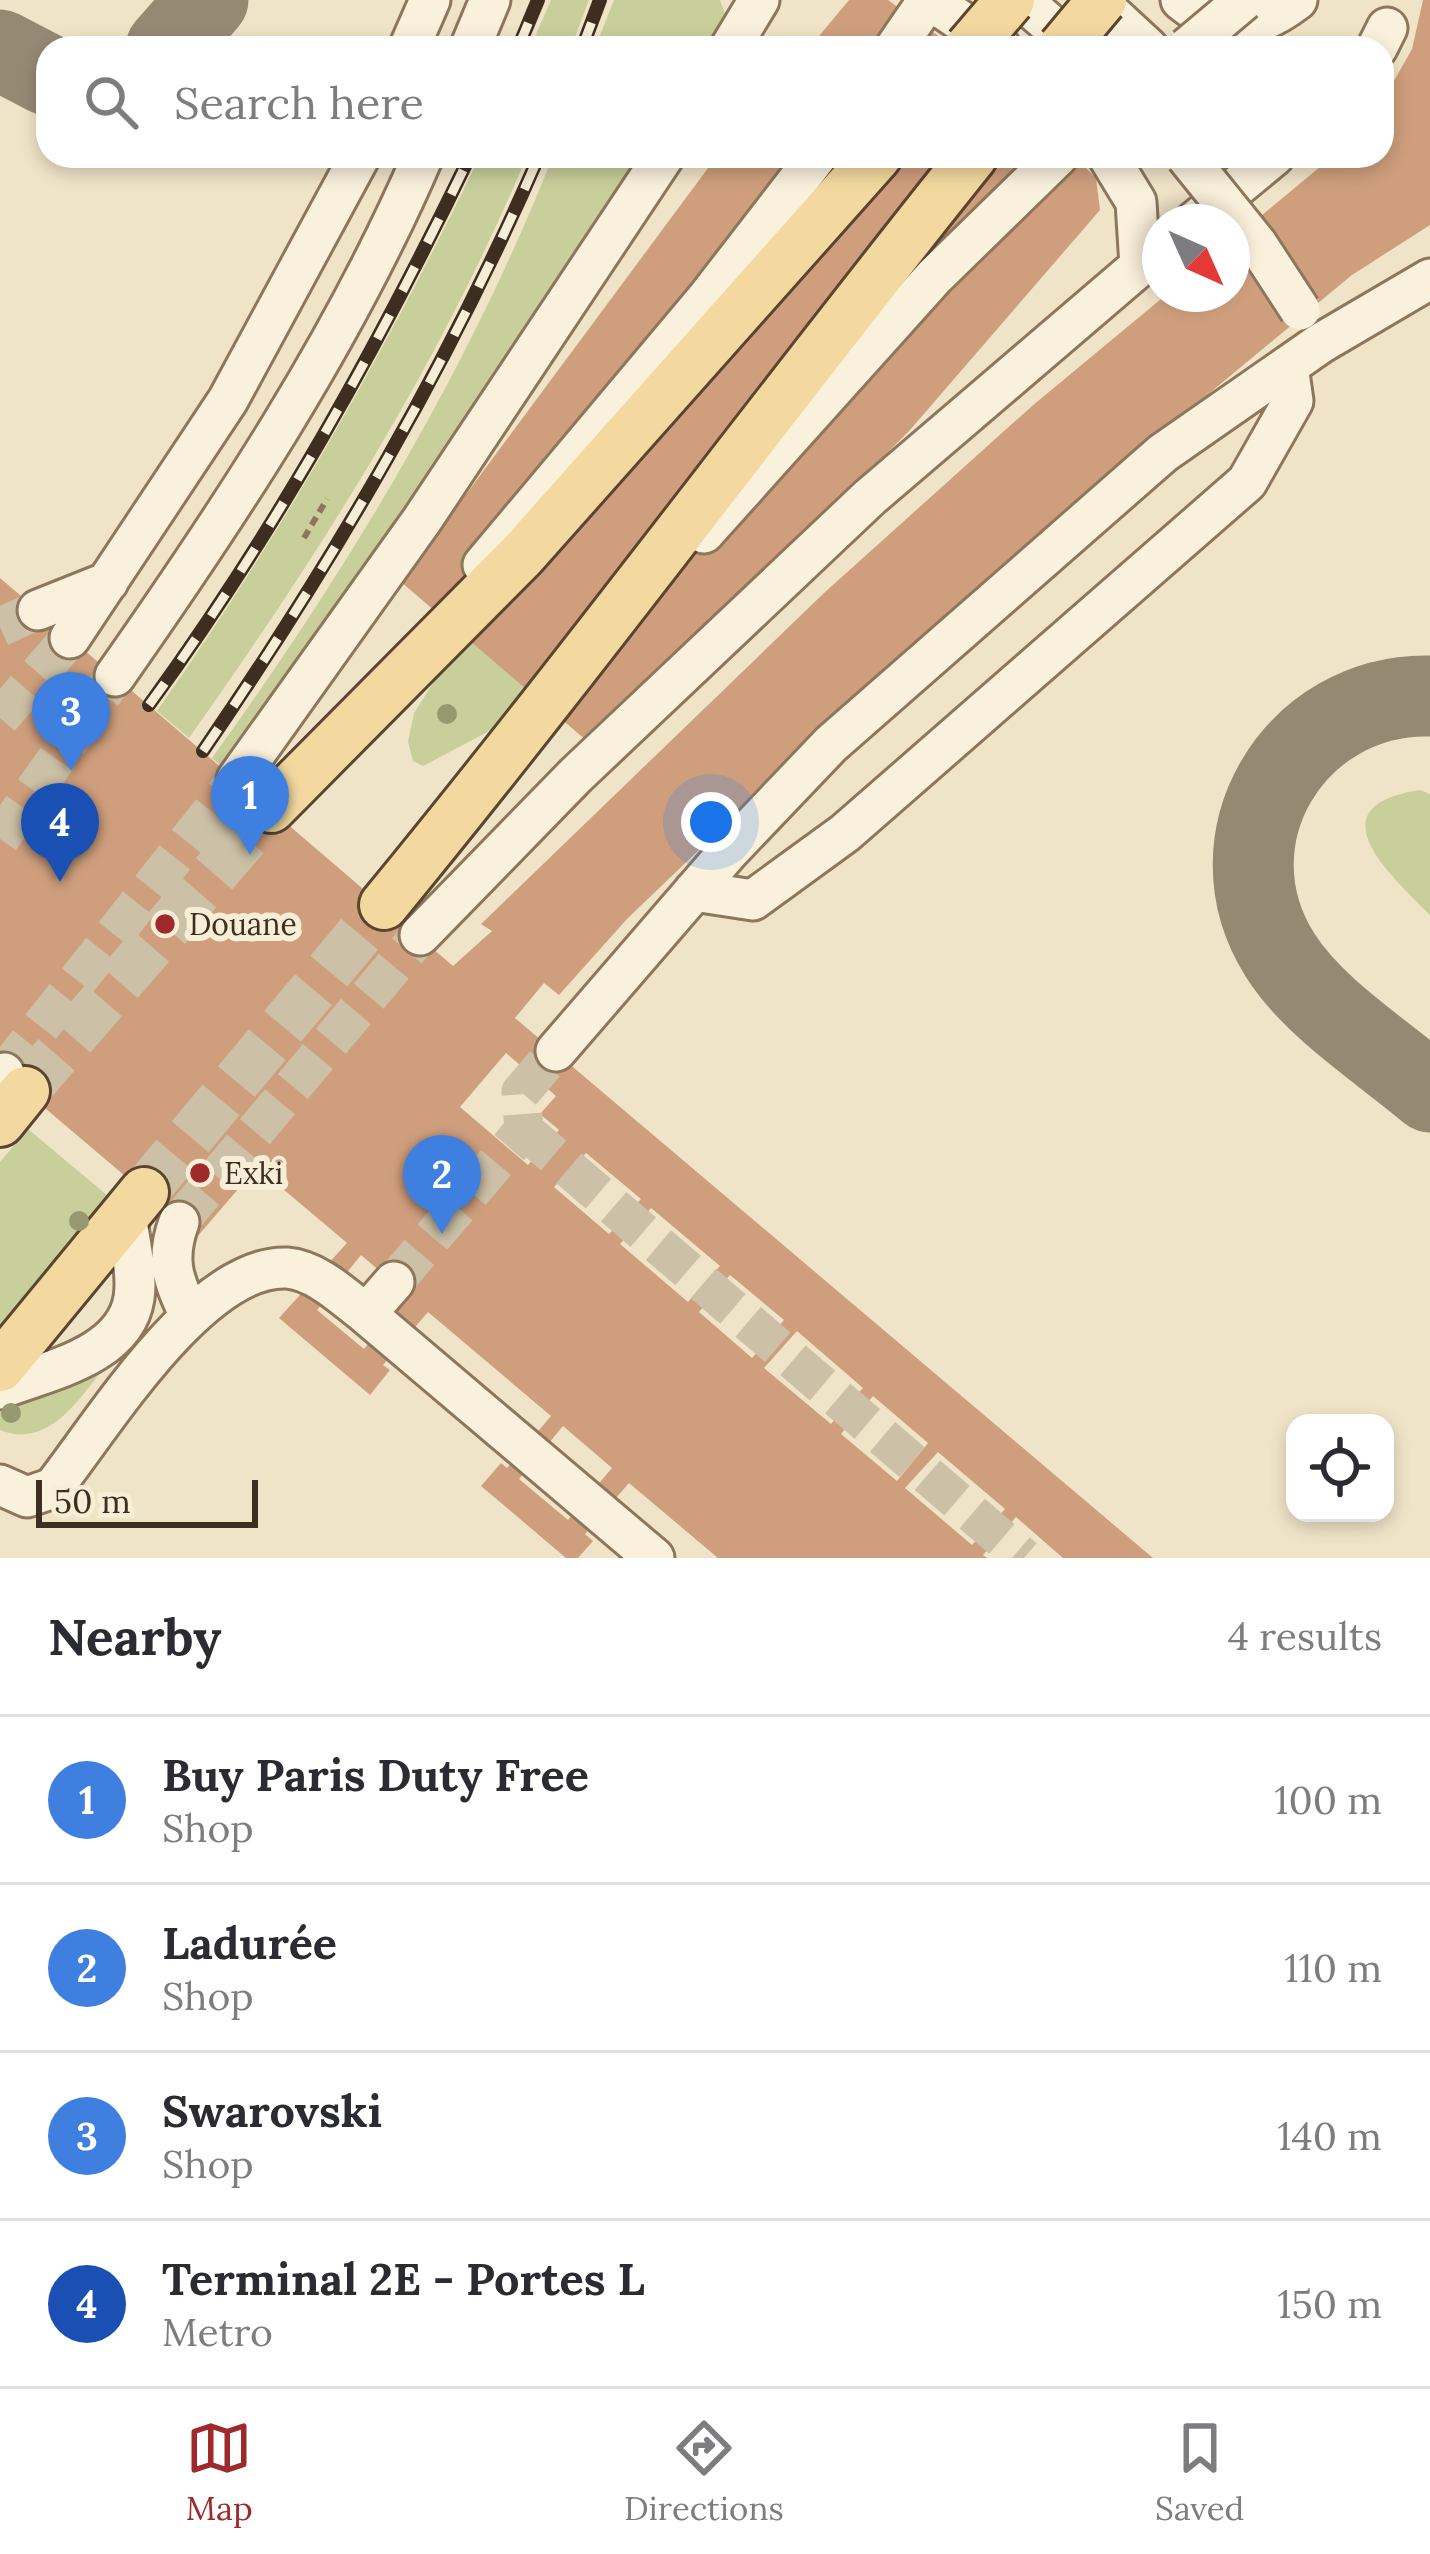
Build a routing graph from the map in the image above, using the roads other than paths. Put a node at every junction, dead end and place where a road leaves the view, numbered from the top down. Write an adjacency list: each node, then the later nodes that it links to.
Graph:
1 (430, 0): 13 (lane)
2 (490, 0): 14 (lane)
3 (759, 0): 15 (lane)
4 (908, 0): 16 (lane)
5 (929, 0): 17 (lane); 19 (lane)
6 (1010, 0): 18 (main road, bridge)
7 (1022, 0): 20 (lane)
8 (1099, 0): 21 (main road, bridge); 22 (lane)
9 (1181, 0): 12 (lane)
10 (1222, 0): 23 (lane)
11 (1244, 0): 24 (lane, bridge)
12 (1297, 0)
13 (414, 36)
14 (475, 36)
15 (737, 36)
16 (883, 36)
17 (904, 36)
18 (979, 36)
19 (983, 36)
20 (1063, 36)
21 (1071, 36)
22 (1136, 36)
23 (1182, 36)
24 (1201, 36)
25 (354, 168): 45 (lane)
26 (417, 168): 48 (lane)
27 (656, 168): 51 (lane)
28 (788, 168): 44 (lane)
29 (808, 168): 44 (lane)
30 (866, 168): 50 (main road)
31 (963, 168): 49 (main road)
32 (1046, 168): 40 (lane)
33 (1064, 168): 40 (lane)
34 (1115, 168): 38 (lane)
35 (1196, 168): 42 (lane, bridge)
36 (1259, 168): 37 (lane)
37 (1216, 204)
38 (1142, 226)
39 (1142, 265): 53 (lane)
40 (939, 272): 49 (lane)
41 (1430, 279): 42 (lane)
42 (1310, 327): 43 (lane)
43 (1288, 366): 52 (lane); 52 (lane)
44 (622, 400): 50 (lane)
45 (108, 582): 46 (lane); 47 (lane)
46 (38, 610)
47 (70, 638)
48 (115, 676)
49 (536, 720): 53 (main road)
50 (350, 723): 51 (main road)
51 (254, 793)
52 (694, 891): 54 (lane)
53 (402, 920)
54 (556, 1051)
55 (150, 1210): 58 (lane); 59 (main road); 60 (lane)
56 (394, 1282): 57 (lane)
57 (366, 1314): 58 (lane); 62 (lane)
58 (190, 1316): 61 (lane)
59 (0, 1367)
60 (0, 1389)
61 (1, 1486)
62 (654, 1558)

